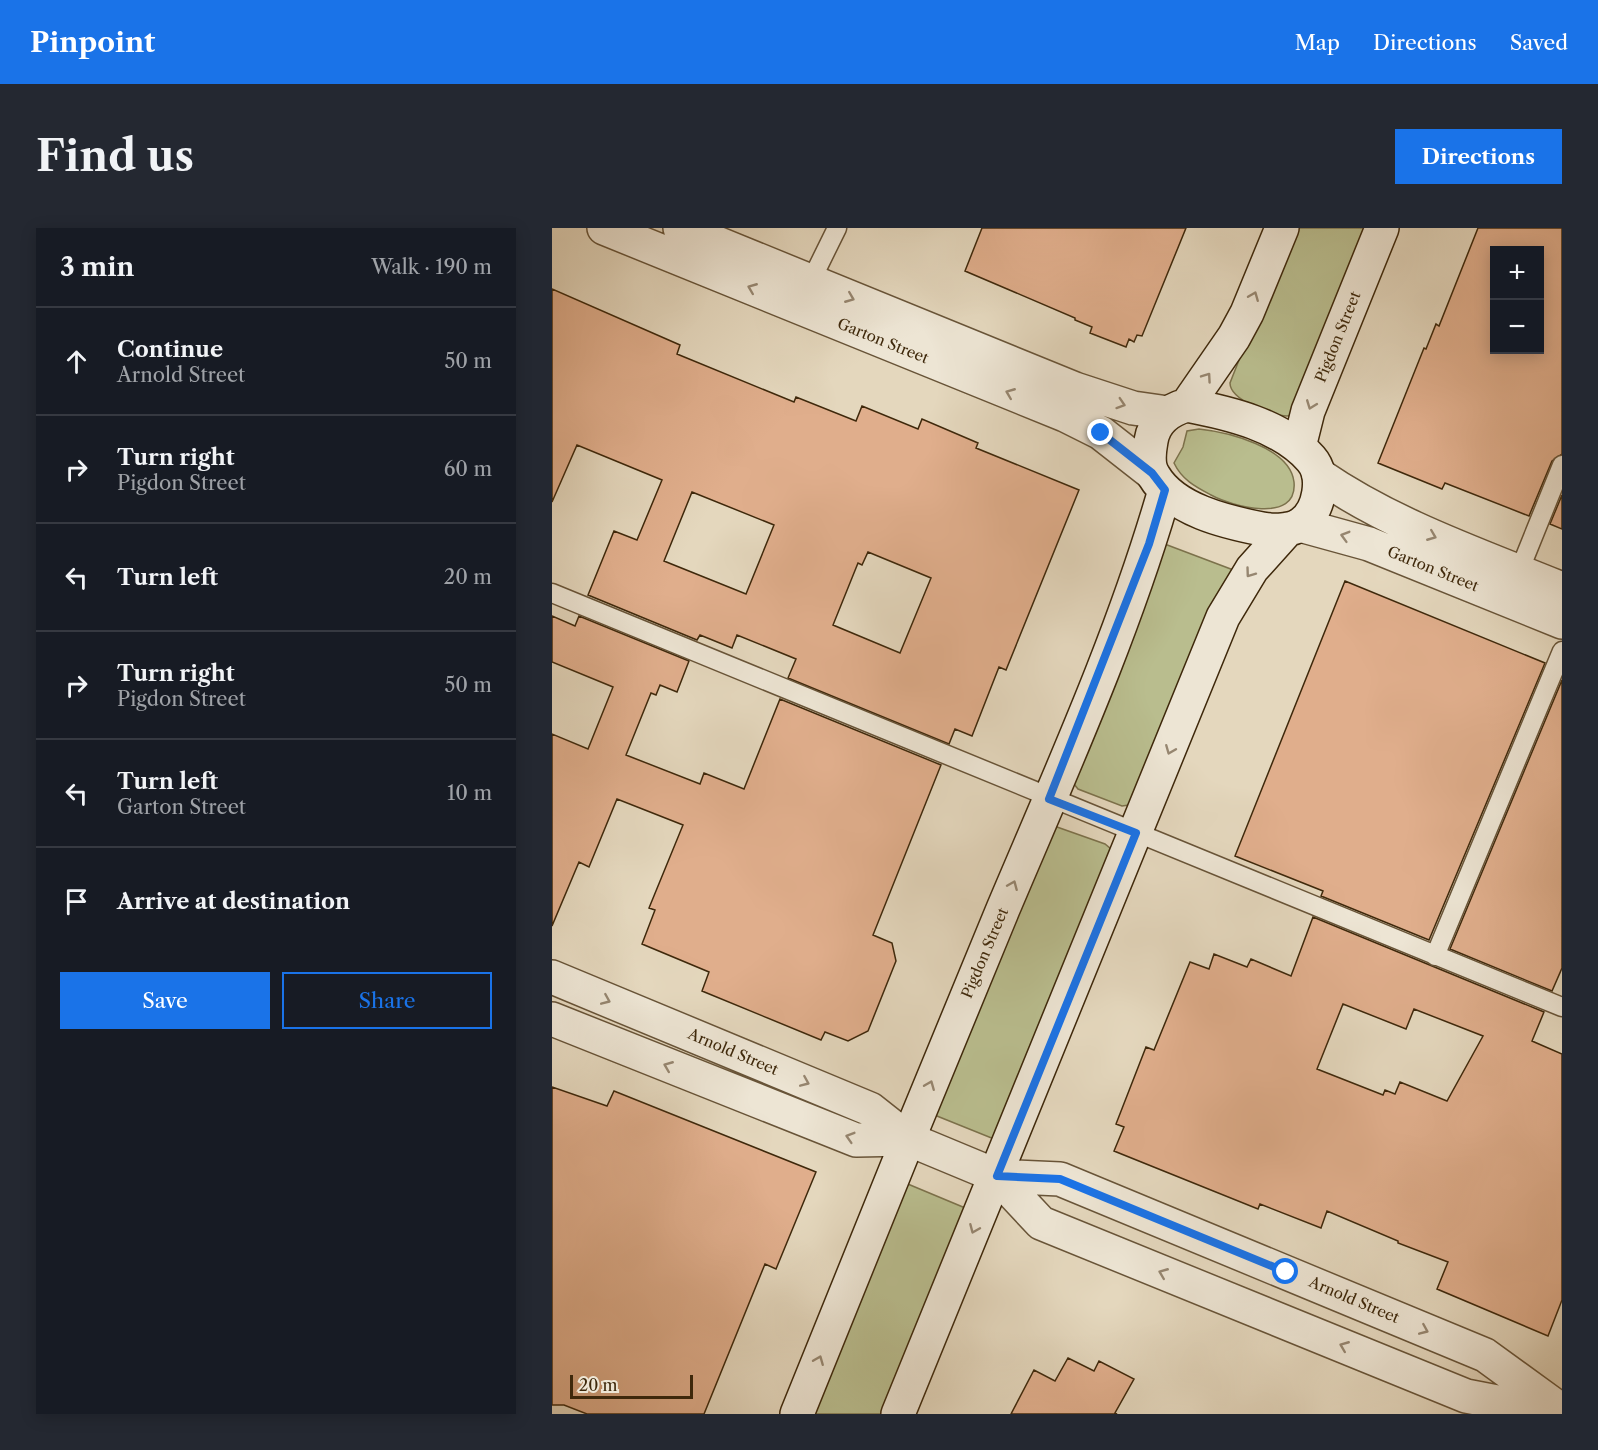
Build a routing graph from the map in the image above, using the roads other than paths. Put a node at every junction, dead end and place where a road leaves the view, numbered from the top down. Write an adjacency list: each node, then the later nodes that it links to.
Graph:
1 (604, 228): 6 (street, Garton Street, one-way to 1)
2 (680, 228): 6 (street, Garton Street)
3 (837, 228): 6 (lane)
4 (1282, 228): 7 (street, Pigdon Street, one-way to 4)
5 (1382, 228): 8 (street, Pigdon Street, one-way to 8)
6 (805, 294): 7 (street, Garton Street, one-way to 7); 11 (street, Garton Street, one-way to 6)
7 (1178, 409): 8 (street); 11 (street, Pigdon Street)
8 (1299, 447): 10 (street)
9 (1562, 465): 13 (lane)
10 (1319, 475): 12 (street); 13 (street, Garton Street, one-way to 13)
11 (1158, 481): 12 (street); 18 (street, Pigdon Street)
12 (1294, 527): 13 (street, Garton Street, one-way to 12); 19 (street, one-way to 19)
13 (1513, 585): 14 (street, Garton Street); 16 (street, Garton Street)
14 (1562, 589)
15 (552, 593): 18 (lane)
16 (1562, 622)
17 (1562, 651): 20 (lane)
18 (1049, 799): 19 (lane); 24 (street, Pigdon Street, one-way to 18)
19 (1136, 833): 20 (lane); 25 (street)
20 (1435, 956): 22 (lane)
21 (552, 977): 24 (street, Arnold Street, one-way to 24)
22 (1562, 1007)
23 (552, 1019): 24 (street, Arnold Street, one-way to 23)
24 (908, 1139): 25 (street, Arnold Street); 27 (street, Pigdon Street, one-way to 24)
25 (997, 1176): 26 (street, Arnold Street, one-way to 26); 26 (street, Arnold Street, one-way to 25); 28 (street, one-way to 28)
26 (1561, 1413)
27 (797, 1414)
28 (898, 1414)

